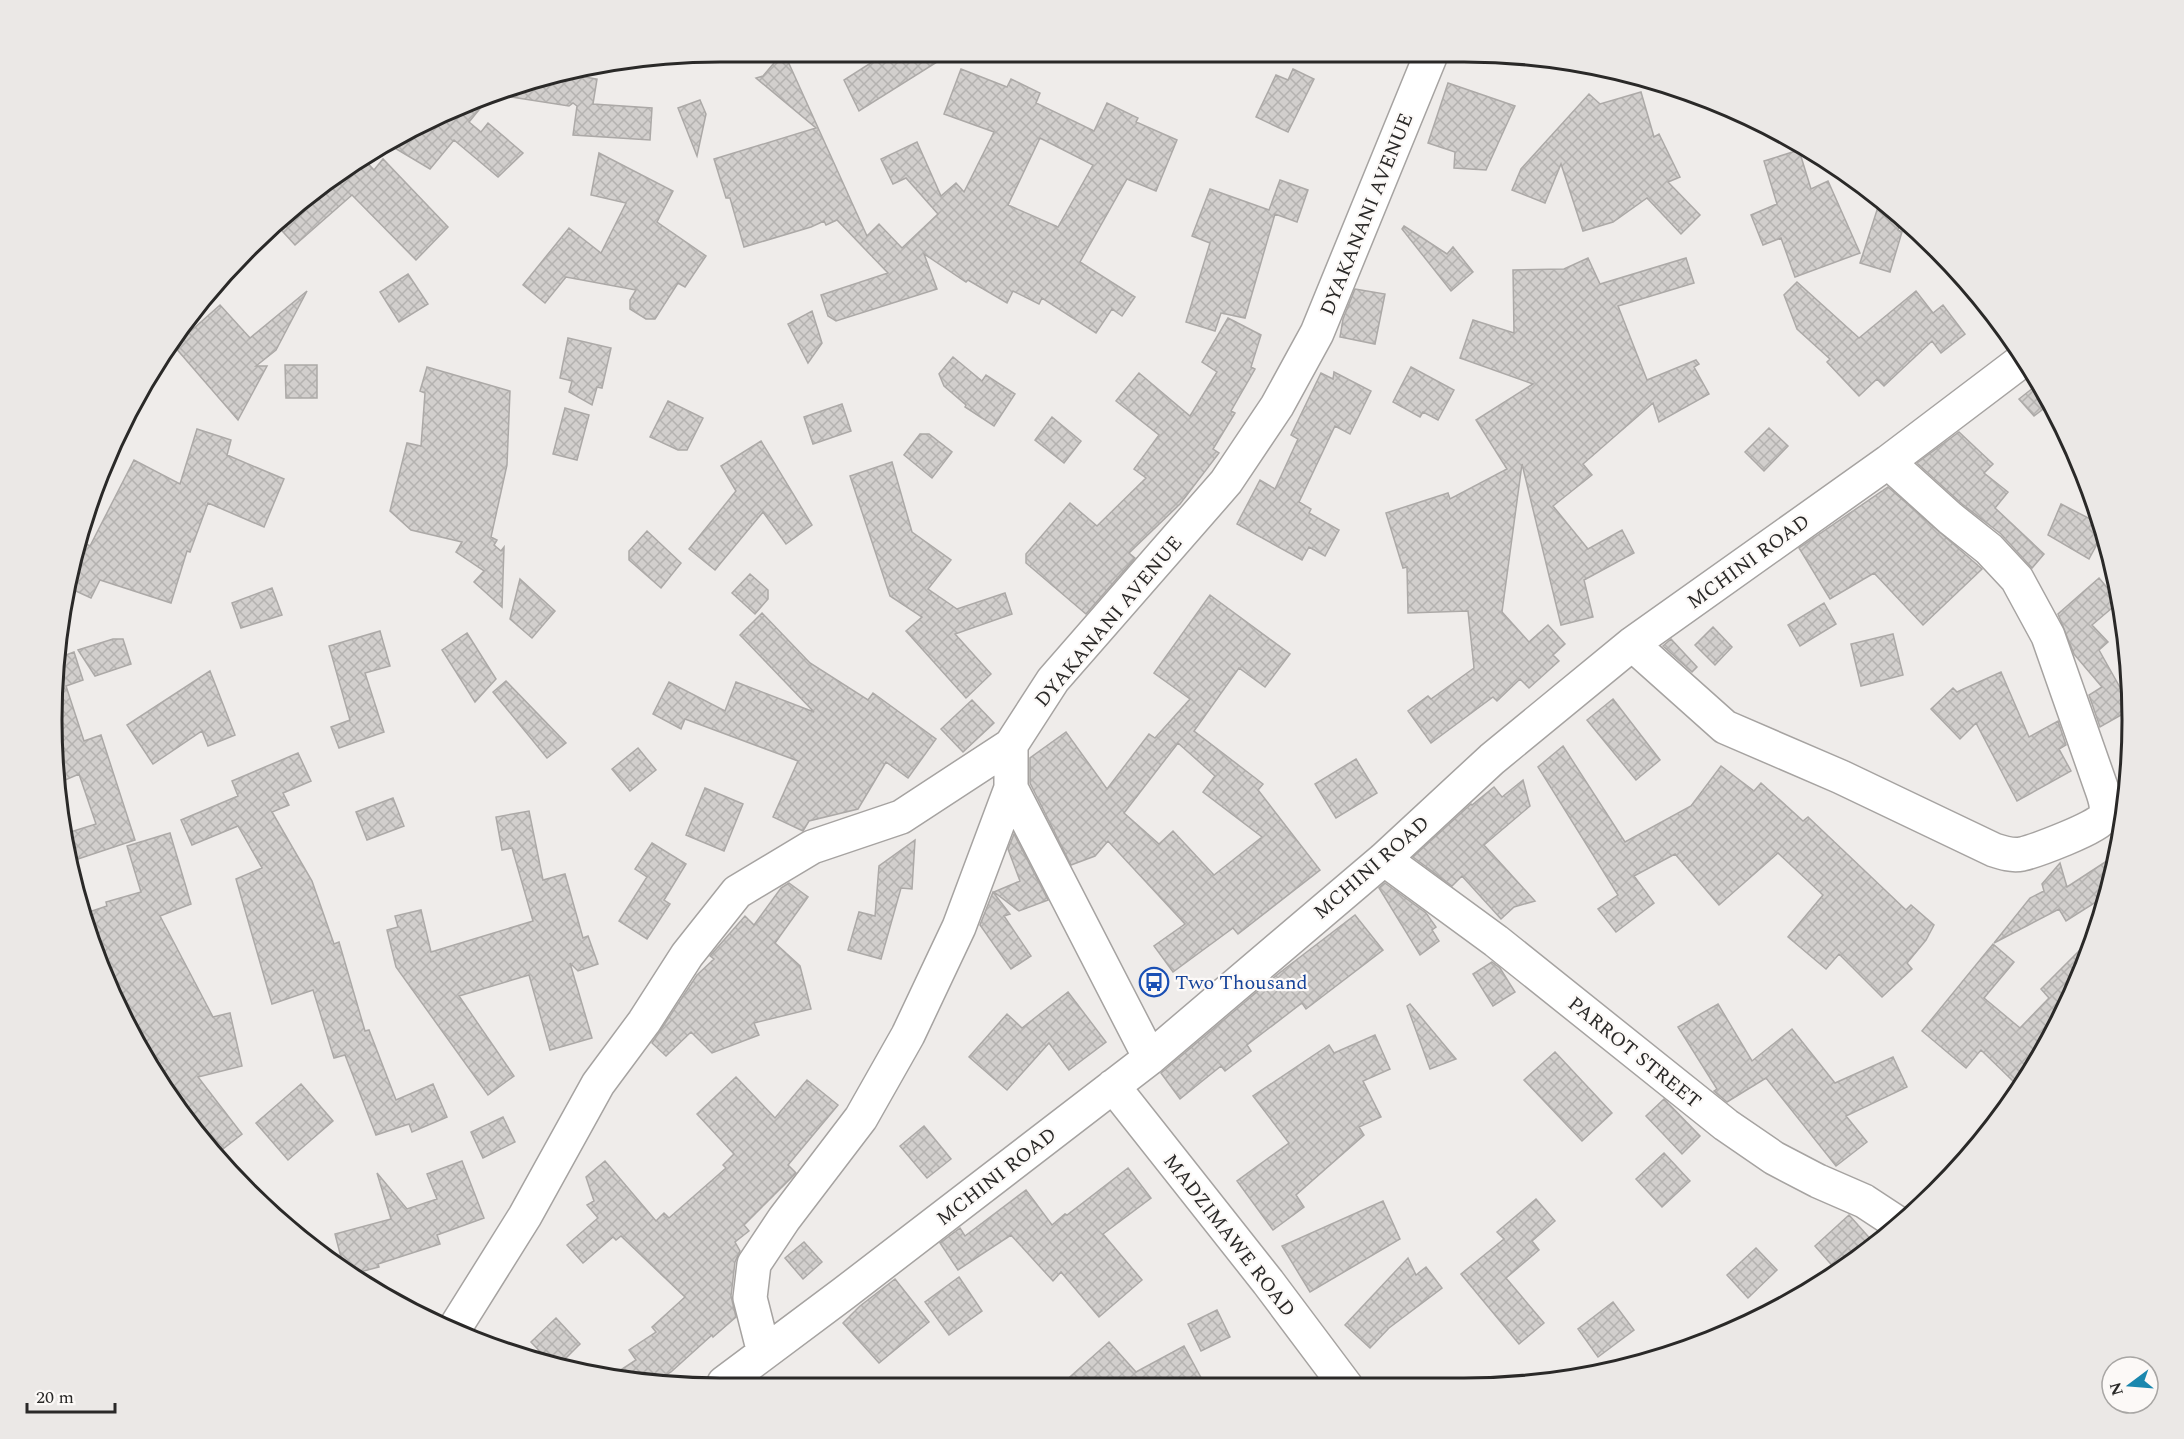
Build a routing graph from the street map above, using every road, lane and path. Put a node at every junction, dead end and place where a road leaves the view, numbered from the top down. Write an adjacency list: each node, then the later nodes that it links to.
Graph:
1 (1428, 62): 5 (street, DYAKANANI AVENUE)
2 (2018, 364): 3 (street, MCHINI ROAD)
3 (1888, 462): 4 (street, MCHINI ROAD); 4 (street)
4 (1632, 645): 7 (street, MCHINI ROAD)
5 (1011, 745): 6 (street); 11 (street)
6 (1011, 788): 8 (street); 12 (street)
7 (1383, 859): 8 (street, MCHINI ROAD); 10 (street, PARROT STREET)
8 (1150, 1058): 9 (street, MCHINI ROAD)
9 (1113, 1086): 12 (street, MCHINI ROAD); 14 (street, MADZIMAWE ROAD)
10 (1892, 1219)
11 (458, 1323)
12 (764, 1353): 13 (street, MCHINI ROAD)
13 (731, 1378)
14 (1340, 1378)

